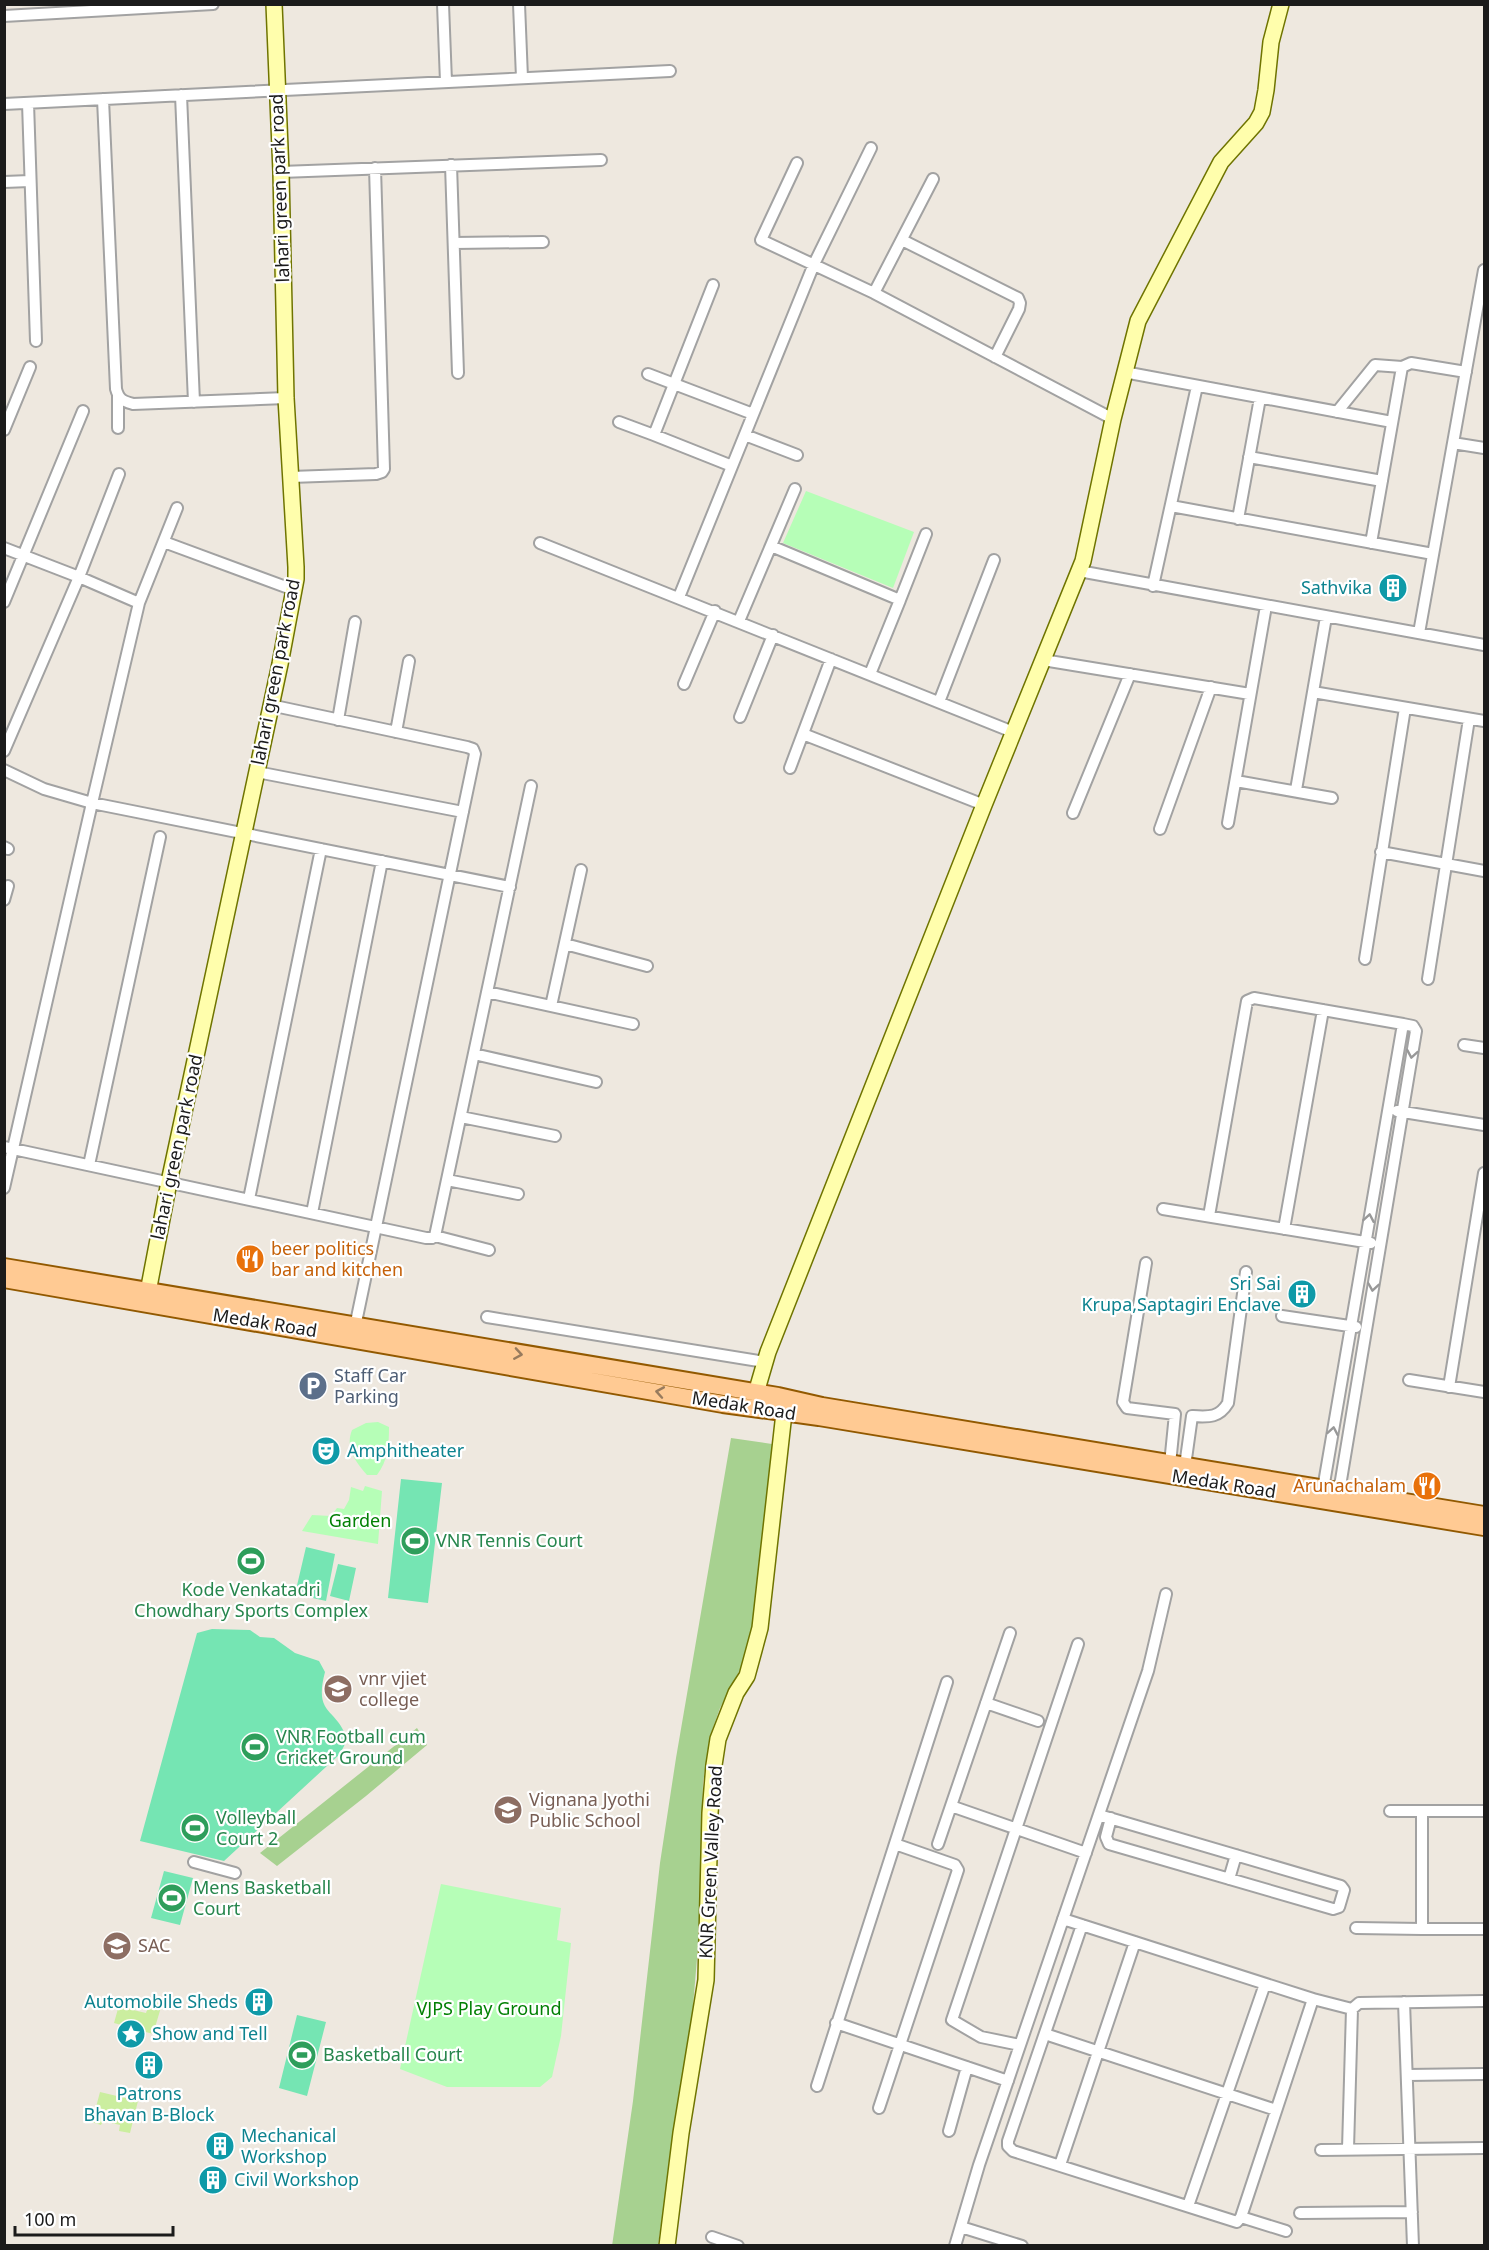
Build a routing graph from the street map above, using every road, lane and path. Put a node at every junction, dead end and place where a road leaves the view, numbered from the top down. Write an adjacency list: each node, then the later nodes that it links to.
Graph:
1 (213, 4): 6 (street)
2 (274, 4): 13 (street, lahari green park road)
3 (443, 4): 12 (street)
4 (519, 4): 11 (street)
5 (1281, 4): 38 (street)
6 (178, 5): 7 (street)
7 (100, 8): 8 (street)
8 (32, 10): 9 (street)
9 (4, 16)
10 (670, 71): 11 (street)
11 (522, 78): 12 (street)
12 (446, 82): 13 (street)
13 (277, 90): 14 (street); 23 (street, lahari green park road)
14 (181, 95): 15 (street); 47 (street)
15 (103, 99): 16 (street); 44 (street)
16 (28, 103): 17 (street); 25 (street)
17 (4, 104)
18 (871, 148): 30 (street)
19 (602, 160): 21 (street)
20 (797, 163): 30 (street)
21 (451, 165): 22 (street); 29 (street)
22 (375, 168): 23 (street); 64 (street)
23 (281, 172): 45 (street, lahari green park road)
24 (933, 179): 27 (street)
25 (30, 181): 26 (street); 34 (street)
26 (4, 182)
27 (902, 240): 33 (street); 35 (street)
28 (543, 242): 29 (street)
29 (454, 243): 40 (street)
30 (814, 264): 33 (street); 50 (street)
31 (1485, 270): 39 (street)
32 (713, 285): 42 (street)
33 (874, 293): 35 (street)
34 (36, 341)
35 (995, 357): 51 (street)
36 (30, 367): 55 (street)
37 (1402, 367): 39 (street); 49 (street); 53 (street)
38 (1124, 372): 43 (street); 51 (street)
39 (1466, 372): 58 (street)
40 (458, 373)
41 (648, 374): 42 (street)
42 (674, 384): 50 (street); 56 (street)
43 (1197, 386): 46 (street); 67 (street)
44 (118, 396): 47 (street); 54 (street)
45 (286, 398): 47 (street); 64 (street, lahari green park road)
46 (1260, 398): 49 (street); 61 (street)
47 (194, 402)
48 (83, 411): 77 (street)
49 (1337, 412): 53 (street)
50 (753, 414): 57 (street)
51 (1113, 419): 79 (street)
52 (619, 422): 56 (street)
53 (1392, 422): 65 (street)
54 (118, 428)
55 (4, 430)
56 (654, 435): 62 (street)
57 (745, 435): 60 (street); 62 (street)
58 (1453, 443): 59 (street); 76 (street)
59 (1485, 447)
60 (797, 455)
61 (1249, 457): 65 (street); 69 (street)
62 (732, 466): 83 (street)
63 (119, 474): 80 (street)
64 (291, 477): 82 (street, lahari green park road)
65 (1382, 481): 73 (street)
66 (795, 489): 74 (street)
67 (1171, 506): 69 (street); 81 (street)
68 (177, 508): 71 (street)
69 (1238, 519): 73 (street)
70 (926, 534): 84 (street)
71 (164, 542): 82 (street); 86 (street)
72 (540, 543): 83 (street)
73 (1371, 543): 76 (street)
74 (771, 546): 84 (street); 90 (street)
75 (4, 548): 77 (street)
76 (1433, 554): 92 (street)
77 (24, 555): 80 (street); 85 (street)
78 (994, 560): 104 (street)
79 (1079, 571): 81 (street); 96 (street)
80 (79, 577): 86 (street); 114 (street)
81 (1153, 586): 87 (street)
82 (294, 590): 105 (street, lahari green park road)
83 (679, 597): 88 (street)
84 (900, 600): 98 (street)
85 (4, 602)
86 (139, 603): 122 (street)
87 (1266, 606): 89 (street); 103 (street)
88 (715, 611): 90 (street); 100 (street)
89 (1326, 616): 92 (street); 102 (street)
90 (739, 621): 93 (street)
91 (355, 622): 109 (street)
92 (1419, 633): 94 (street)
93 (774, 635): 95 (street); 107 (street)
94 (1485, 645)
95 (831, 659): 98 (street); 113 (street)
96 (1043, 660): 99 (street); 112 (street)
97 (409, 661): 111 (street)
98 (870, 674): 104 (street)
99 (1130, 674): 101 (street); 125 (street)
100 (684, 684)
101 (1210, 687): 103 (street); 127 (street)
102 (1313, 692): 106 (street); 120 (street)
103 (1251, 694): 118 (street)
104 (939, 702): 112 (street)
105 (270, 705): 109 (street); 117 (street, lahari green park road)
106 (1405, 708): 108 (street); 131 (street)
107 (740, 717)
108 (1469, 719): 110 (street); 133 (street)
109 (338, 720): 111 (street)
110 (1485, 721)
111 (396, 732): 124 (street)
112 (1013, 732): 123 (street)
113 (803, 734): 115 (street); 123 (street)
114 (4, 751)
115 (790, 768)
116 (4, 770): 122 (street)
117 (257, 772): 124 (street); 128 (street, lahari green park road)
118 (1236, 781): 120 (street); 126 (street)
119 (531, 786): 138 (street)
120 (1296, 790): 121 (street)
121 (1332, 798)
122 (92, 803): 128 (street); 158 (street)
123 (984, 805): 185 (street)
124 (463, 812): 136 (street)
125 (1073, 813)
126 (1228, 823)
127 (1160, 829)
128 (243, 833): 130 (street); 162 (street, lahari green park road)
129 (160, 837): 159 (street)
130 (321, 849): 132 (street); 165 (street)
131 (1381, 852): 133 (street); 141 (street)
132 (382, 861): 136 (street); 167 (street)
133 (1444, 864): 135 (street); 143 (street)
134 (581, 870): 140 (street)
135 (1485, 871)
136 (450, 875): 138 (street); 169 (street)
137 (8, 886): 139 (street)
138 (510, 887): 144 (street)
139 (4, 900)
140 (565, 944): 142 (street); 145 (street)
141 (1365, 959)
142 (647, 966)
143 (1428, 979)
144 (487, 992): 145 (street); 151 (street)
145 (551, 1006): 147 (street)
146 (1323, 1010): 148 (street); 168 (street); 170 (street)
147 (633, 1024)
148 (1403, 1024): 153 (street); 154 (street, one-way to 154)
149 (1464, 1045): 150 (street)
150 (1485, 1048)
151 (474, 1054): 152 (street); 155 (street)
152 (596, 1082)
153 (1388, 1110): 154 (street); 172 (street, one-way to 153)
154 (1402, 1112): 156 (street); 173 (street)
155 (460, 1117): 157 (street); 161 (street)
156 (1485, 1125)
157 (555, 1136)
158 (9, 1147): 159 (street); 163 (street)
159 (89, 1165): 162 (street)
160 (1485, 1173): 187 (street)
161 (447, 1180): 164 (street); 171 (street)
162 (169, 1182): 165 (street); 179 (street, lahari green park road)
163 (4, 1188)
164 (519, 1194)
165 (249, 1199): 167 (street)
166 (1163, 1209): 168 (street)
167 (312, 1213): 169 (street)
168 (1209, 1216): 170 (street)
169 (376, 1227): 171 (street); 183 (street)
170 (1284, 1229): 172 (street)
171 (435, 1236): 174 (street)
172 (1365, 1243): 173 (street); 182 (street)
173 (1380, 1245): 184 (street, one-way to 184)
174 (489, 1250)
175 (1146, 1263): 191 (street)
176 (4, 1267): 179 (main road, Medak Road)
177 (1246, 1272): 192 (street)
178 (4, 1279): 190 (main road, Medak Road, one-way to 178)
179 (148, 1292): 183 (main road, Medak Road)
180 (1282, 1316): 182 (street)
181 (487, 1317): 185 (street)
182 (1351, 1326): 184 (street); 195 (street, one-way to 182)
183 (355, 1327): 189 (main road, Medak Road, one-way to 189)
184 (1366, 1329): 195 (street)
185 (765, 1362): 189 (street)
186 (1409, 1380): 187 (street)
187 (1449, 1387): 188 (street)
188 (1485, 1392)
189 (756, 1393): 193 (main road, Medak Road)
190 (784, 1413): 193 (main road, Medak Road); 255 (street, KNR Green Valley Road)
191 (1175, 1414): 192 (street); 194 (street)
192 (1192, 1416): 194 (street)
193 (989, 1440): 194 (main road, Medak Road); 197 (main road, Medak Road)
194 (1178, 1465): 195 (main road, Medak Road)
195 (1331, 1490): 196 (main road, Medak Road)
196 (1485, 1515)
197 (1485, 1527)
198 (1166, 1594): 208 (street)
199 (1010, 1632): 202 (street)
200 (1078, 1644): 210 (street)
201 (946, 1682): 211 (street)
202 (986, 1703): 203 (street); 204 (street)
203 (1038, 1721)
204 (951, 1806): 210 (street); 212 (street)
205 (1390, 1811): 206 (street)
206 (1422, 1811): 207 (street); 221 (street)
207 (1485, 1811)
208 (1099, 1815): 209 (street); 213 (street)
209 (1111, 1818): 214 (street); 217 (street)
210 (1016, 1828): 213 (street); 231 (street)
211 (895, 1844): 229 (street); 232 (street)
212 (938, 1845)
213 (1086, 1853): 218 (street)
214 (1236, 1855): 217 (street); 217 (street)
215 (194, 1862): 216 (street)
216 (235, 1873)
217 (1228, 1879)
218 (1063, 1919): 219 (street); 231 (street)
219 (1082, 1925): 223 (street); 230 (street)
220 (1356, 1928): 221 (street)
221 (1422, 1929): 222 (street)
222 (1485, 1929)
223 (1135, 1942): 224 (street); 233 (street)
224 (1265, 1984): 225 (street); 239 (street)
225 (1313, 1999): 228 (street); 241 (street)
226 (1485, 2001): 227 (street)
227 (1404, 2002): 228 (street); 235 (street)
228 (1352, 2009): 244 (street)
229 (836, 2024): 232 (street); 238 (street)
230 (1045, 2034): 233 (street); 247 (street)
231 (1020, 2045): 237 (street)
232 (900, 2046): 234 (street); 240 (street)
233 (1098, 2051): 239 (street); 247 (street)
234 (967, 2067): 237 (street); 242 (street)
235 (1407, 2074): 236 (street); 245 (street)
236 (1485, 2074)
237 (1008, 2081): 252 (street)
238 (817, 2086)
239 (1227, 2094): 241 (street); 248 (street)
240 (879, 2108)
241 (1276, 2110): 251 (street)
242 (949, 2131)
243 (1485, 2148): 245 (street)
244 (1348, 2149): 245 (street); 246 (street)
245 (1409, 2149): 249 (street)
246 (1321, 2150)
247 (1060, 2166): 248 (street)
248 (1188, 2206): 251 (street)
249 (1412, 2212): 250 (street); 259 (street)
250 (1300, 2213)
251 (1241, 2217): 253 (street)
252 (961, 2227): 257 (street); 258 (street)
253 (1286, 2231)
254 (712, 2237): 256 (street)
255 (667, 2246)
256 (738, 2246)
257 (956, 2246)
258 (1022, 2246)
259 (1413, 2246)

